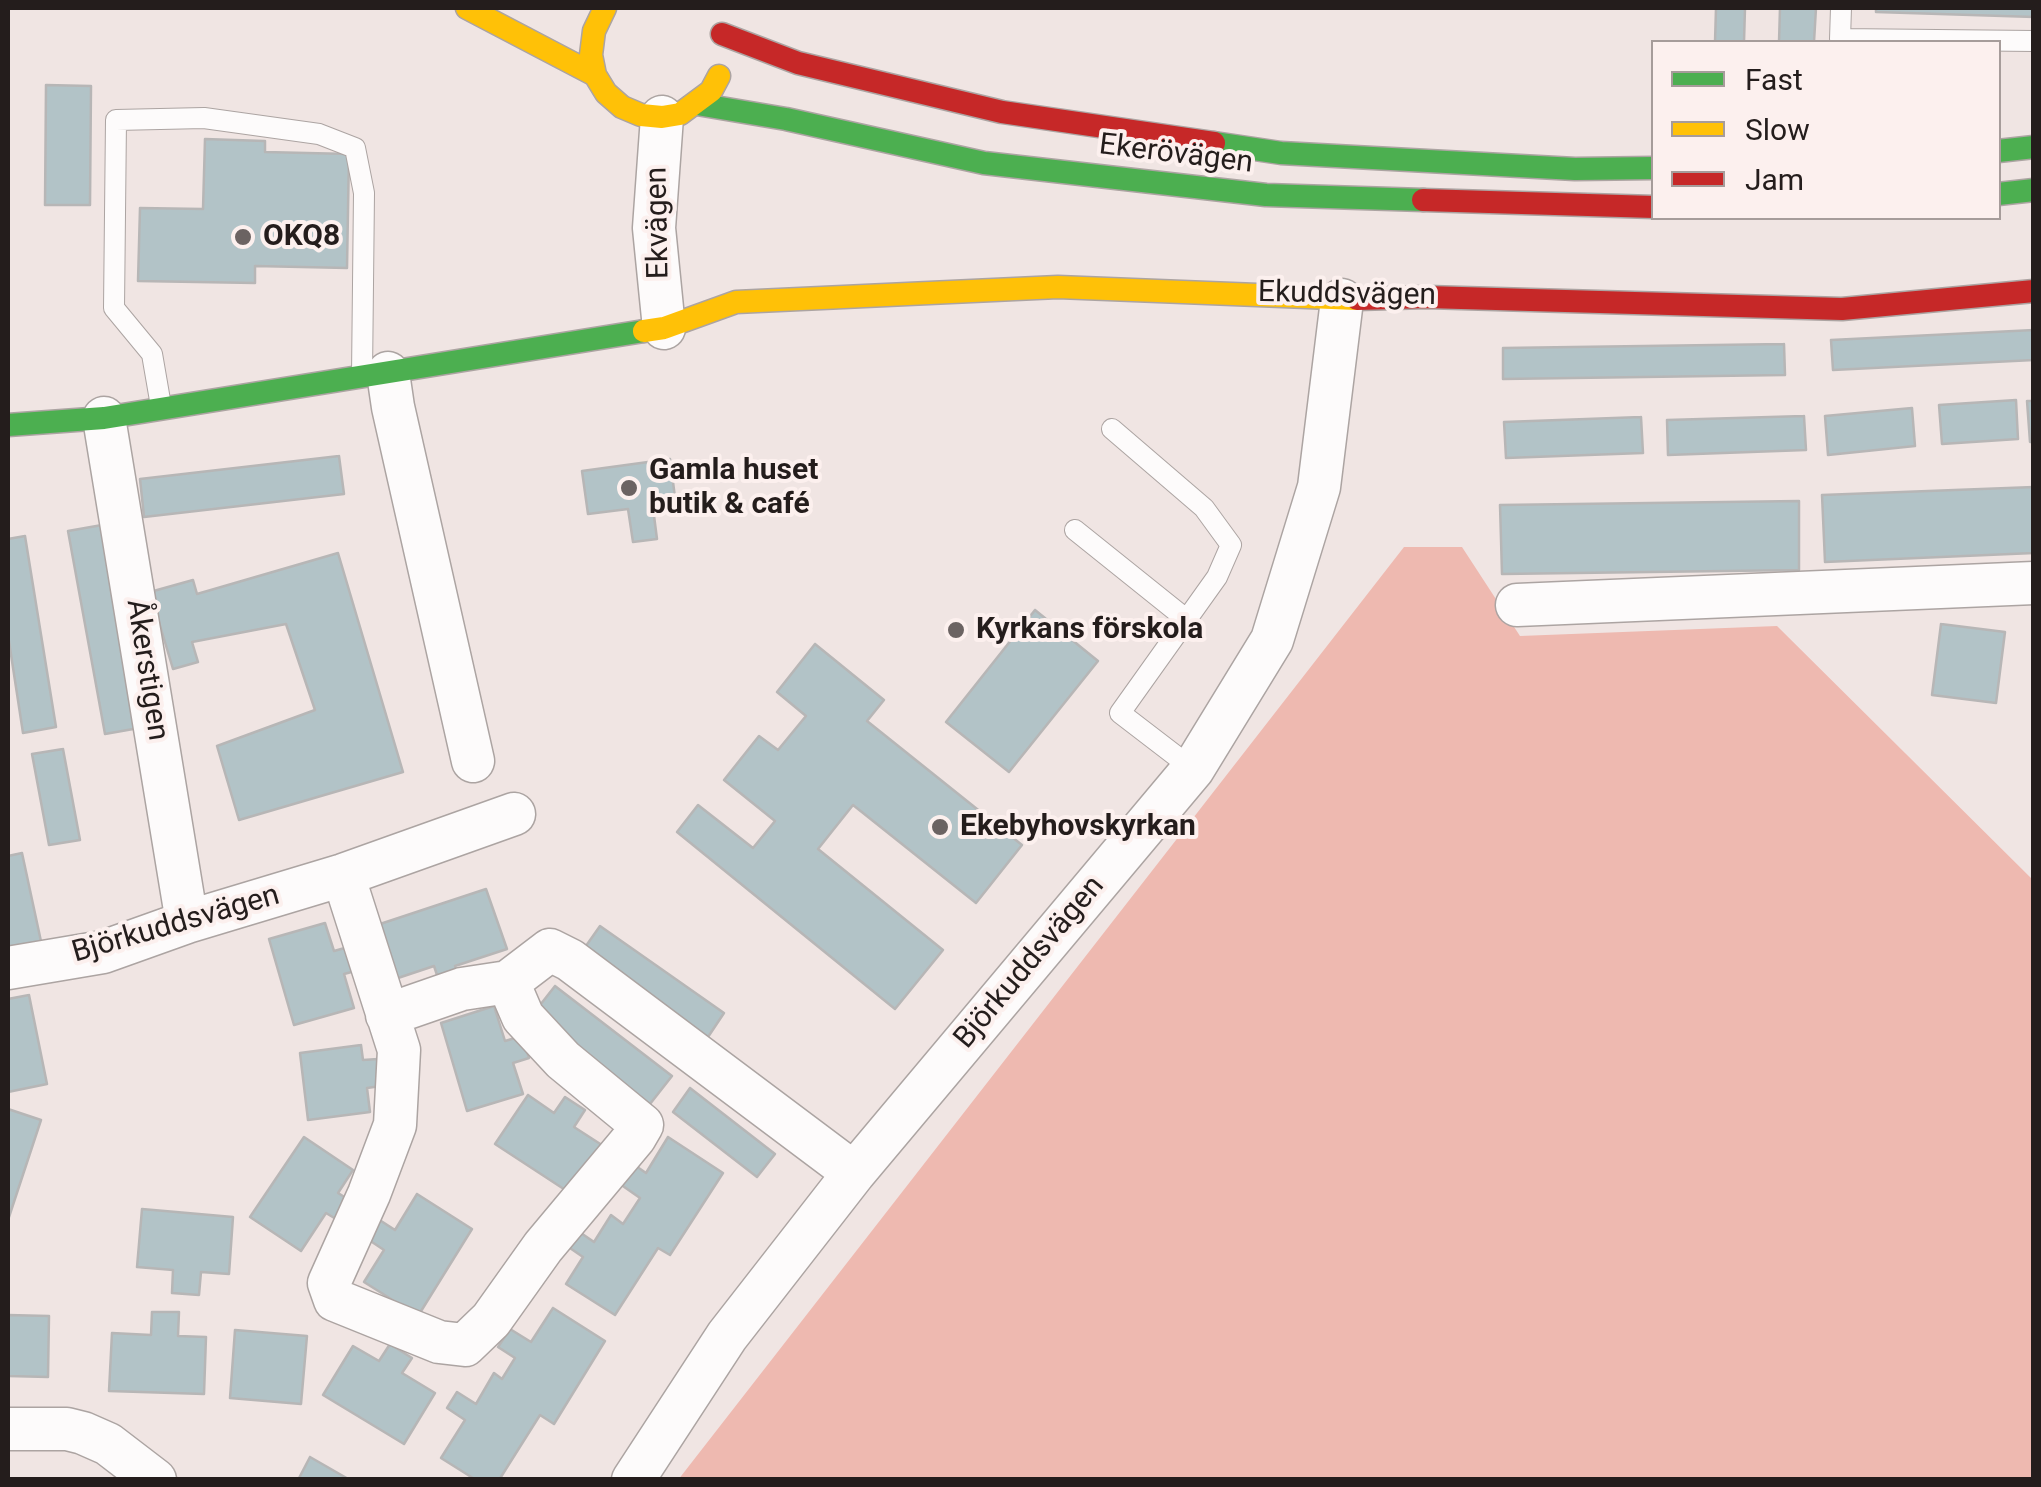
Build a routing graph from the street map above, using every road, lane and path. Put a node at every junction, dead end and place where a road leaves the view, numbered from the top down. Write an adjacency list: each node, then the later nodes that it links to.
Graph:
1 (467, 8): 7 (main road)
2 (600, 8): 7 (main road)
3 (1840, 8): 4 (lane)
4 (1937, 40)
5 (2001, 41): 6 (lane)
6 (2034, 41)
7 (595, 75): 8 (main road, Ekerövägen)
8 (680, 111): 11 (main road, Ekerövägen); 14 (main road, Ekerövägen); 17 (street, Ekvägen)
9 (2034, 147): 10 (main road)
10 (2001, 150)
11 (1651, 168)
12 (2034, 190): 13 (main road)
13 (2001, 194)
14 (1651, 207)
15 (2034, 291): 16 (main road, Ekuddsvägen)
16 (1342, 300): 17 (main road, Ekuddsvägen); 28 (street, Björkuddsvägen)
17 (664, 328): 18 (main road)
18 (375, 375): 19 (main road); 19 (lane); 27 (street)
19 (161, 409): 20 (main road)
20 (104, 418): 21 (main road); 31 (street, Åkerstigen)
21 (8, 425)
22 (1112, 429): 26 (lane)
23 (1075, 530): 26 (lane)
24 (2034, 584): 25 (street)
25 (1517, 604)
26 (1186, 619): 28 (lane)
27 (473, 762)
28 (1193, 768): 35 (street, Björkuddsvägen)
29 (514, 814): 30 (street, Björkuddsvägen)
30 (343, 875): 31 (street, Björkuddsvägen); 34 (street)
31 (187, 922): 32 (street, Björkuddsvägen)
32 (8, 968)
33 (508, 982): 34 (street); 34 (street); 35 (street)
34 (387, 1015)
35 (854, 1173): 38 (street, Björkuddsvägen)
36 (8, 1429): 37 (street)
37 (155, 1480)
38 (633, 1480)

